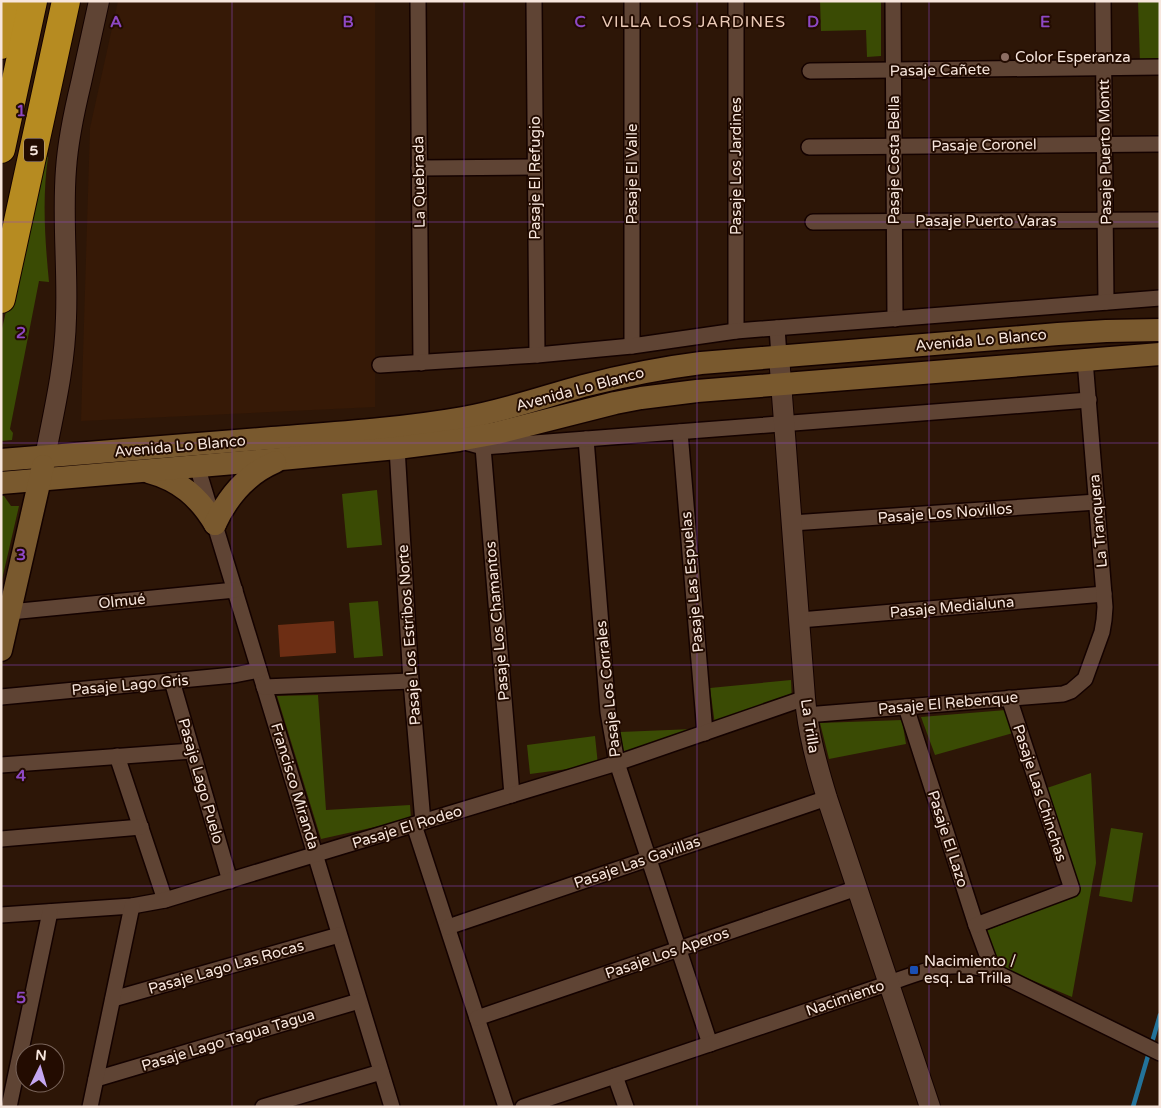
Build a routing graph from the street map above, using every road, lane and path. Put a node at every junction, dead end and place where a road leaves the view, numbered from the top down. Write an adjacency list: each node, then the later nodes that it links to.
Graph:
1 (12, 1): 11 (highway)
2 (33, 1): 20 (highway, 5)
3 (66, 1): 28 (highway, 5)
4 (99, 1): 50 (street)
5 (418, 1): 22 (street, La Quebrada)
6 (534, 1): 21 (street, Pasaje El Refugio)
7 (632, 1): 34 (street, Pasaje El Valle)
8 (736, 1): 33 (street, Pasaje Los Jardines)
9 (893, 1): 14 (street, Pasaje Costa Bella)
10 (1103, 1): 13 (street, Pasaje Puerto Montt)
11 (1, 45)
12 (1160, 67): 13 (street, Pasaje Cañete)
13 (1104, 68): 14 (street, Pasaje Cañete); 16 (street, Pasaje Puerto Montt)
14 (893, 70): 15 (street, Pasaje Cañete); 18 (street, Pasaje Costa Bella)
15 (810, 71)
16 (1105, 144): 17 (street, Pasaje Coronel); 18 (street, Pasaje Coronel); 23 (street, Pasaje Puerto Montt)
17 (1160, 144)
18 (894, 146): 19 (street, Pasaje Coronel); 26 (street, Pasaje Costa Bella)
19 (809, 147)
20 (1, 150)
21 (535, 167): 22 (street); 36 (street, Pasaje El Refugio)
22 (419, 168): 39 (street, La Quebrada)
23 (1106, 220): 24 (street, Pasaje Puerto Varas); 26 (street, Pasaje Puerto Varas); 29 (street, Pasaje Puerto Montt)
24 (1160, 220)
25 (813, 222): 26 (street, Pasaje Puerto Varas)
26 (894, 222): 30 (street, Pasaje Costa Bella)
27 (1160, 298): 29 (street, Avenida Lo Blanco)
28 (1, 299)
29 (1106, 302): 30 (street, Avenida Lo Blanco)
30 (895, 319): 31 (street, Avenida Lo Blanco)
31 (777, 328): 33 (street, Avenida Lo Blanco); 37 (street, La Trilla)
32 (1160, 330): 37 (main road, Avenida Lo Blanco)
33 (736, 331): 34 (street, Avenida Lo Blanco)
34 (632, 346): 36 (street, Avenida Lo Blanco)
35 (1160, 354): 38 (main road, Avenida Lo Blanco)
36 (537, 355): 39 (street, Avenida Lo Blanco)
37 (779, 356): 41 (street, La Trilla); 47 (main road, Avenida Lo Blanco)
38 (1085, 360): 41 (main road, Avenida Lo Blanco); 42 (street, La Tranquera)
39 (421, 363): 40 (street, Avenida Lo Blanco)
40 (380, 366)
41 (782, 384): 43 (street, La Trilla); 46 (main road, Avenida Lo Blanco)
42 (1088, 400): 43 (street, Avenida Lo Blanco); 57 (street, La Tranquera)
43 (785, 424): 44 (street, Avenida Lo Blanco); 58 (street, La Trilla)
44 (680, 432): 45 (street, Avenida Lo Blanco); 74 (street, Pasaje Las Espuelas)
45 (586, 439): 48 (street, Avenida Lo Blanco); 77 (street, Pasaje Los Corrales)
46 (459, 440): 48 (street, Avenida Lo Blanco); 49 (main road, Avenida Lo Blanco)
47 (178, 446): 50 (main road, Avenida Lo Blanco); 53 (main road)
48 (483, 447): 79 (street, Pasaje Los Chamantos)
49 (397, 448): 51 (main road, Avenida Lo Blanco); 68 (street, Pasaje Los Estribos Norte)
50 (45, 457): 52 (main road, Avenida Lo Blanco); 55 (main road)
51 (282, 459): 53 (main road, Avenida Lo Blanco); 59 (main road)
52 (5, 460)
53 (197, 466): 54 (main road, Avenida Lo Blanco); 59 (street, Francisco Miranda)
54 (143, 471): 55 (main road, Avenida Lo Blanco); 59 (main road)
55 (40, 480): 56 (main road, Avenida Lo Blanco); 62 (main road)
56 (4, 482)
57 (1097, 502): 58 (street, Pasaje Los Novillos); 61 (street, La Tranquera)
58 (792, 523): 63 (street, La Trilla)
59 (215, 524): 60 (street, Francisco Miranda)
60 (235, 590): 62 (street, Olmué); 65 (street, Francisco Miranda)
61 (1104, 594): 63 (street, Pasaje Medialuna); 66 (street, La Tranquera)
62 (10, 612): 64 (main road)
63 (800, 620): 72 (street, La Trilla)
64 (1, 650)
65 (259, 670): 67 (street, Pasaje Lago Gris); 69 (street, Francisco Miranda)
66 (1085, 679): 71 (street, Pasaje El Rebenque)
67 (172, 681): 70 (street, Pasaje Lago Gris); 75 (street, Pasaje Lago Puelo)
68 (411, 681): 69 (street); 81 (street, Pasaje Los Estribos Norte)
69 (264, 687): 84 (street, Francisco Miranda)
70 (1, 697)
71 (1008, 698): 73 (street, Pasaje El Rebenque); 92 (street, Pasaje Las Chinchas)
72 (806, 706): 73 (street, Pasaje El Rebenque); 74 (street, Pasaje El Rodeo); 80 (street, La Trilla)
73 (906, 706): 92 (street, Pasaje El Lazo)
74 (705, 733): 77 (street, Pasaje El Rodeo)
75 (192, 751): 76 (street); 86 (street, Pasaje Lago Puelo)
76 (117, 756): 78 (street); 82 (street)
77 (617, 763): 79 (street, Pasaje El Rodeo); 85 (street, Pasaje Los Corrales)
78 (1, 765)
79 (512, 795): 81 (street, Pasaje El Rodeo)
80 (827, 798): 85 (street, Pasaje Las Gavillas); 87 (street, La Trilla)
81 (419, 824): 84 (street, Pasaje El Rodeo); 93 (street, Pasaje Los Estribos Norte)
82 (141, 827): 83 (street); 88 (street)
83 (1, 839)
84 (315, 854): 86 (street, Pasaje El Rodeo); 94 (street, Francisco Miranda)
85 (648, 859): 93 (street, Pasaje Las Gavillas); 95 (street, Pasaje Los Corrales)
86 (230, 881): 88 (street, Pasaje El Rodeo)
87 (857, 888): 95 (street, Pasaje Los Aperos); 97 (street, La Trilla)
88 (165, 900): 89 (street, Pasaje El Rodeo)
89 (132, 906): 90 (street, Pasaje El Rodeo); 98 (street)
90 (50, 912): 91 (street, Pasaje El Rodeo); 106 (street)
91 (1, 915)
92 (976, 925): 96 (street, Pasaje El Lazo)
93 (448, 927): 100 (street, Pasaje Los Estribos Norte)
94 (339, 935): 98 (street, Pasaje Lago Las Rocas); 99 (street, Francisco Miranda)
95 (679, 949): 100 (street, Pasaje Los Aperos); 101 (street, Pasaje Los Corrales)
96 (993, 971): 97 (street, Nacimiento); 102 (street, Nacimiento)
97 (890, 984): 101 (street, Nacimiento); 113 (street, La Trilla)
98 (113, 999): 105 (street)
99 (359, 1001): 103 (street, Francisco Miranda); 105 (street, Pasaje Lago Tagua Tagua)
100 (477, 1018): 110 (street, Pasaje Los Estribos Norte)
101 (710, 1044): 104 (street, Nacimiento)
102 (1160, 1053)
103 (381, 1072): 108 (street); 109 (street, Francisco Miranda)
104 (615, 1076): 111 (street, Nacimiento); 112 (street)
105 (96, 1079): 107 (street)
106 (9, 1107)
107 (90, 1107)
108 (263, 1107)
109 (392, 1107)
110 (506, 1107)
111 (523, 1107)
112 (626, 1107)
113 (930, 1107)

